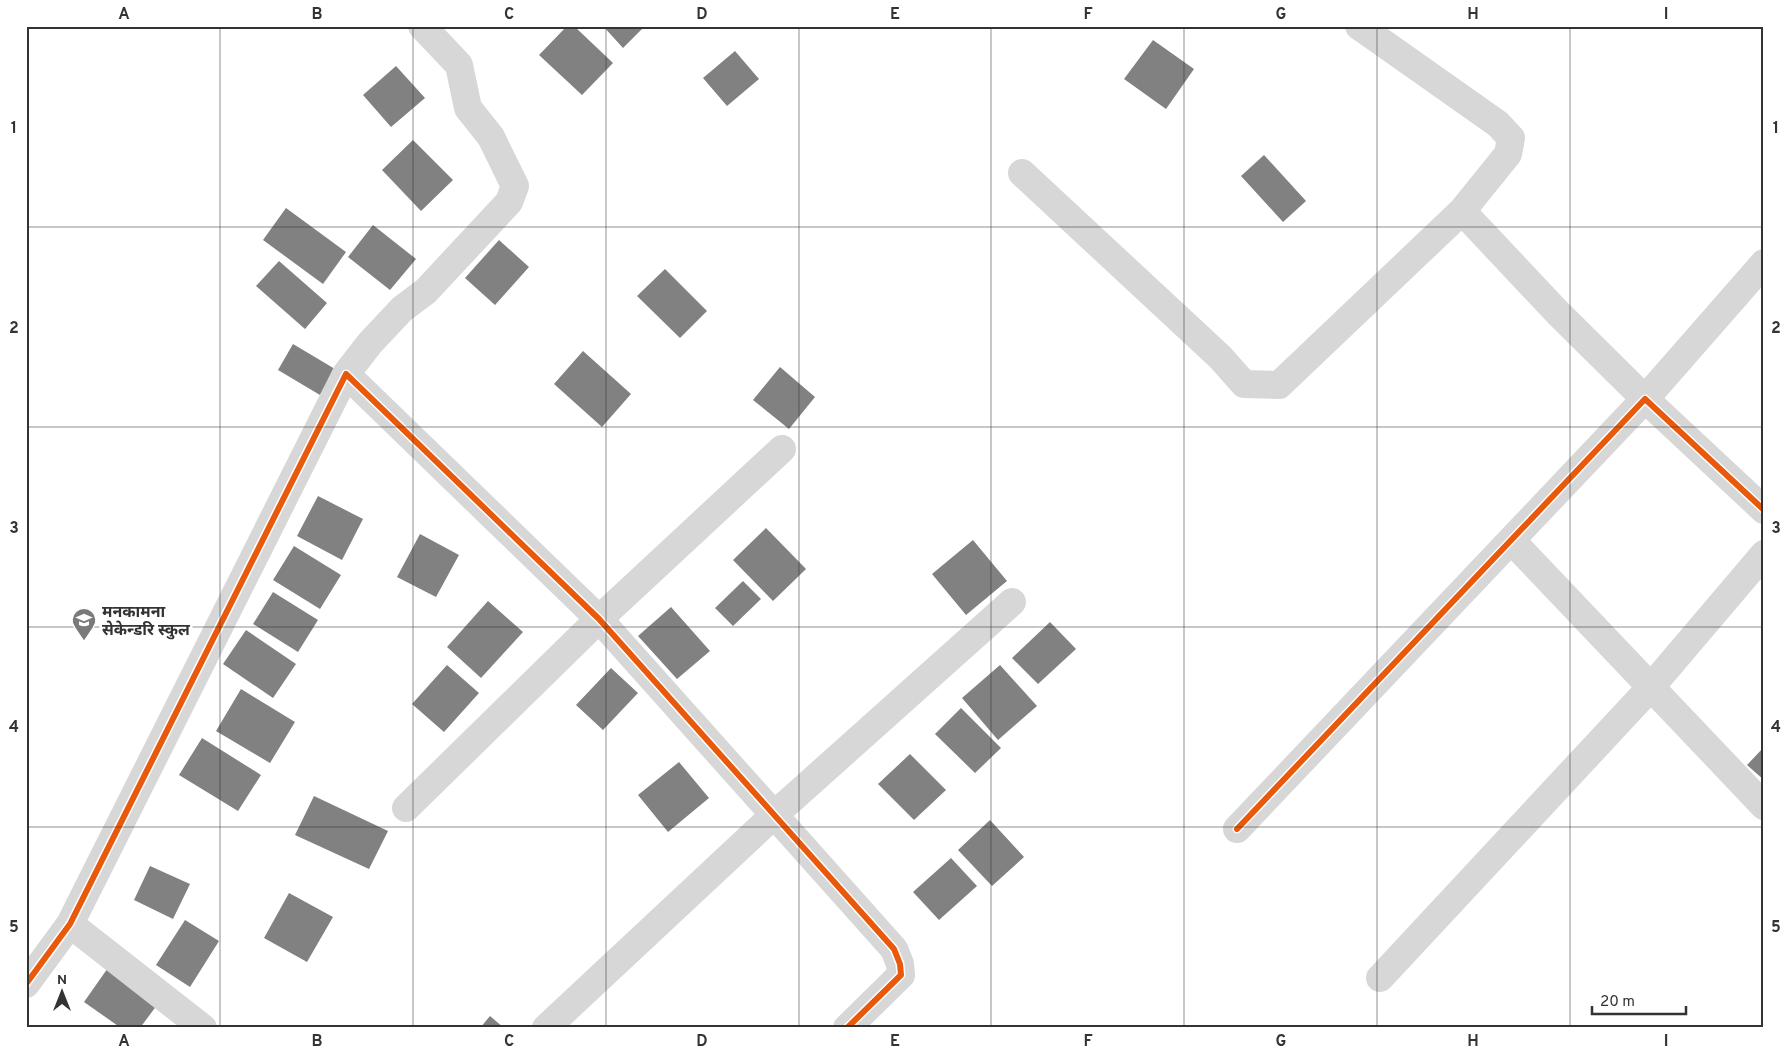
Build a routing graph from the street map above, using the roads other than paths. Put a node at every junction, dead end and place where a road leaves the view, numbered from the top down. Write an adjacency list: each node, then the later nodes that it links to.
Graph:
1 (422, 26): 6 (street)
2 (1359, 26): 4 (street)
3 (1022, 172): 4 (street)
4 (1462, 211): 7 (street)
5 (1764, 263): 7 (street)
6 (346, 374): 13 (street); 19 (street)
7 (1645, 399): 9 (street); 10 (street)
8 (782, 449): 13 (street)
9 (1764, 510)
10 (1512, 541): 14 (street); 18 (street)
11 (1764, 554): 14 (street)
12 (1012, 602): 17 (street)
13 (599, 619): 16 (street); 17 (street)
14 (1651, 687): 15 (street); 20 (street)
15 (1764, 806)
16 (406, 808)
17 (774, 815): 23 (street); 24 (street)
18 (1238, 829)
19 (70, 924): 21 (street); 22 (street)
20 (1380, 978)
21 (26, 984)
22 (203, 1028)
23 (546, 1028)
24 (847, 1028)

